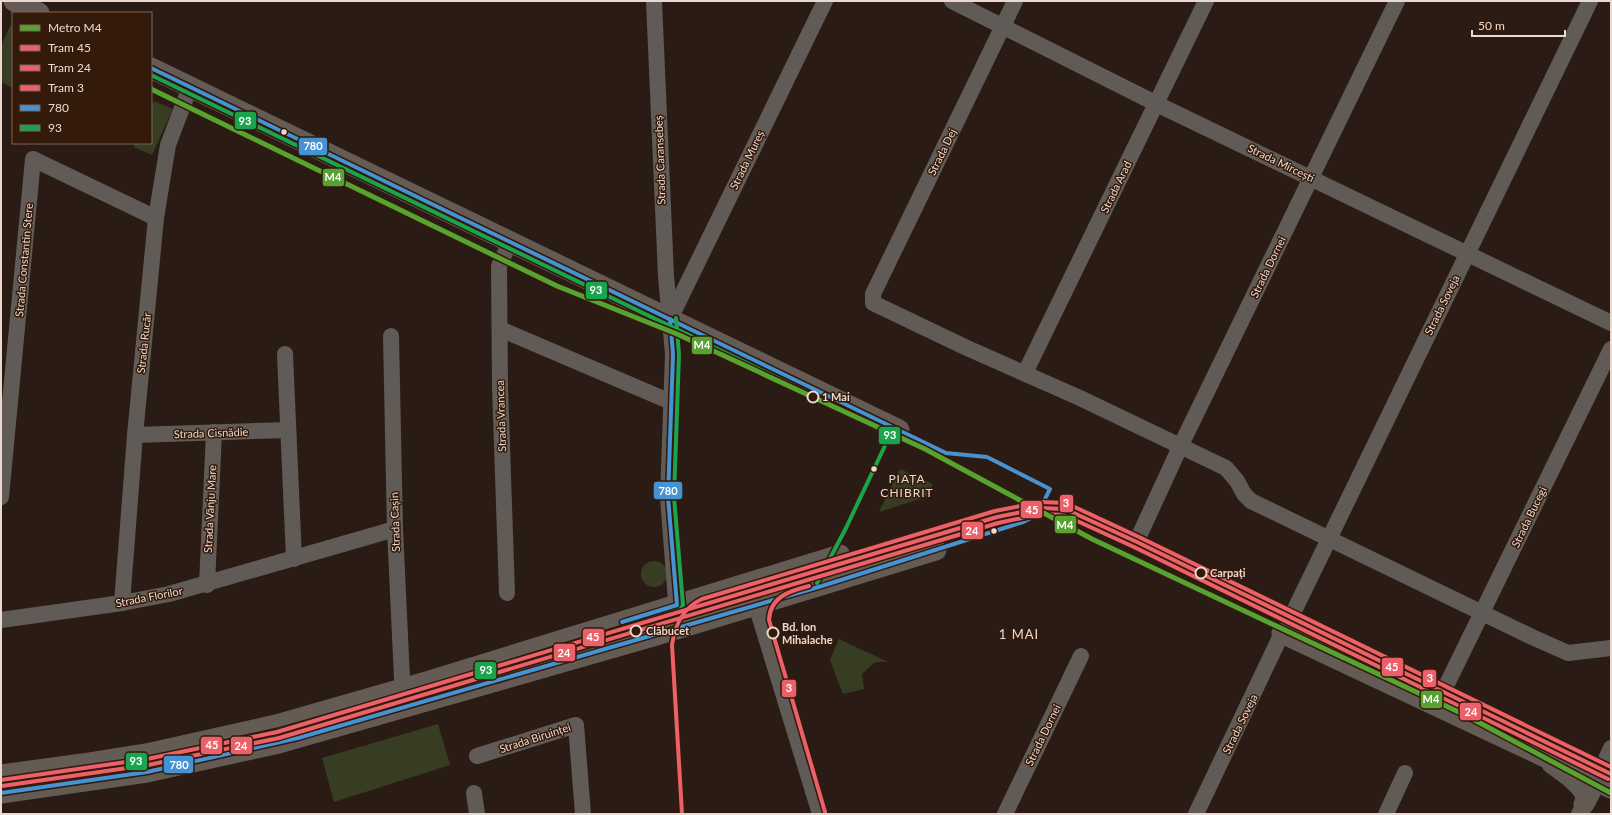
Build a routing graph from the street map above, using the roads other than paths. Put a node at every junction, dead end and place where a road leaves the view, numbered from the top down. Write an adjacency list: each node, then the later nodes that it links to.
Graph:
1 (14, 1): 9 (main road)
2 (654, 1): 18 (street, Strada Caransebeș)
3 (825, 1): 18 (street, Strada Mureș)
4 (952, 1): 10 (street, Strada Mircești)
5 (1015, 1): 10 (street, Strada Dej)
6 (1206, 1): 13 (street, Strada Arad)
7 (1397, 1): 14 (street, Strada Dornei)
8 (1590, 1): 17 (street, Strada Soveja)
9 (36, 12)
10 (1003, 27): 13 (street, Strada Mircești); 24 (street, Strada Dej)
11 (152, 68): 12 (main road)
12 (190, 87): 15 (street, Strada Rucăr); 16 (main road)
13 (1157, 103): 14 (street, Strada Mircești); 24 (street, Strada Arad)
14 (1312, 178): 17 (street, Strada Mircești); 30 (street, Strada Dornei)
15 (156, 218): 29 (street, Strada Rucăr); 31 (street, Strada Constantin Stere)
16 (510, 242): 18 (main road); 20 (street, Strada Vrancea)
17 (1467, 254): 19 (street, Strada Mircești); 34 (street, Strada Soveja)
18 (670, 319): 25 (street, Strada Caransebeș); 27 (main road)
19 (1611, 323)
20 (500, 329): 25 (street); 40 (street, Strada Vrancea)
21 (391, 336): 32 (street, Strada Cașin)
22 (1611, 349): 45 (street, Strada Bucegi)
23 (285, 354): 26 (street)
24 (1025, 373): 30 (street)
25 (671, 402): 42 (street, Strada Caransebeș)
26 (288, 430): 28 (street, Strada Cisnădie); 37 (street)
27 (899, 430)
28 (214, 432): 29 (street, Strada Cisnădie); 38 (street, Strada Vânju Mare)
29 (135, 435): 41 (street, Strada Rucăr)
30 (1180, 447): 33 (street, Strada Dornei); 34 (street)
31 (1, 497)
32 (395, 530): 37 (street, Strada Florilor); 52 (street, Strada Cașin)
33 (1140, 534)
34 (1329, 538): 44 (street, Strada Soveja); 45 (street)
35 (936, 550): 39 (main road)
36 (840, 555): 39 (street); 42 (main road)
37 (294, 559): 38 (street, Strada Florilor)
38 (206, 585): 41 (street, Strada Florilor)
39 (822, 586): 43 (main road)
40 (507, 593)
41 (122, 603): 46 (street, Strada Florilor)
42 (677, 605): 47 (street, Strada Caransebeș); 52 (main road)
43 (756, 605): 47 (main road); 63 (street)
44 (1295, 609)
45 (1483, 613): 49 (street); 51 (street, Strada Bucegi)
46 (1, 620)
47 (678, 628): 52 (main road)
48 (1282, 633): 53 (main road); 65 (street, Strada Soveja)
49 (1611, 648)
50 (1081, 656): 64 (street, Strada Dornei)
51 (1447, 684)
52 (403, 698): 57 (main road); 58 (main road)
53 (1533, 751): 55 (main road); 60 (street)
54 (478, 756): 62 (street, Strada Biruinței)
55 (1608, 766): 60 (main road)
56 (1405, 773): 66 (street)
57 (1, 775)
58 (1, 793)
59 (474, 793): 61 (street)
60 (1582, 809)
61 (476, 814)
62 (583, 814)
63 (820, 814)
64 (1005, 814)
65 (1196, 814)
66 (1386, 814)

